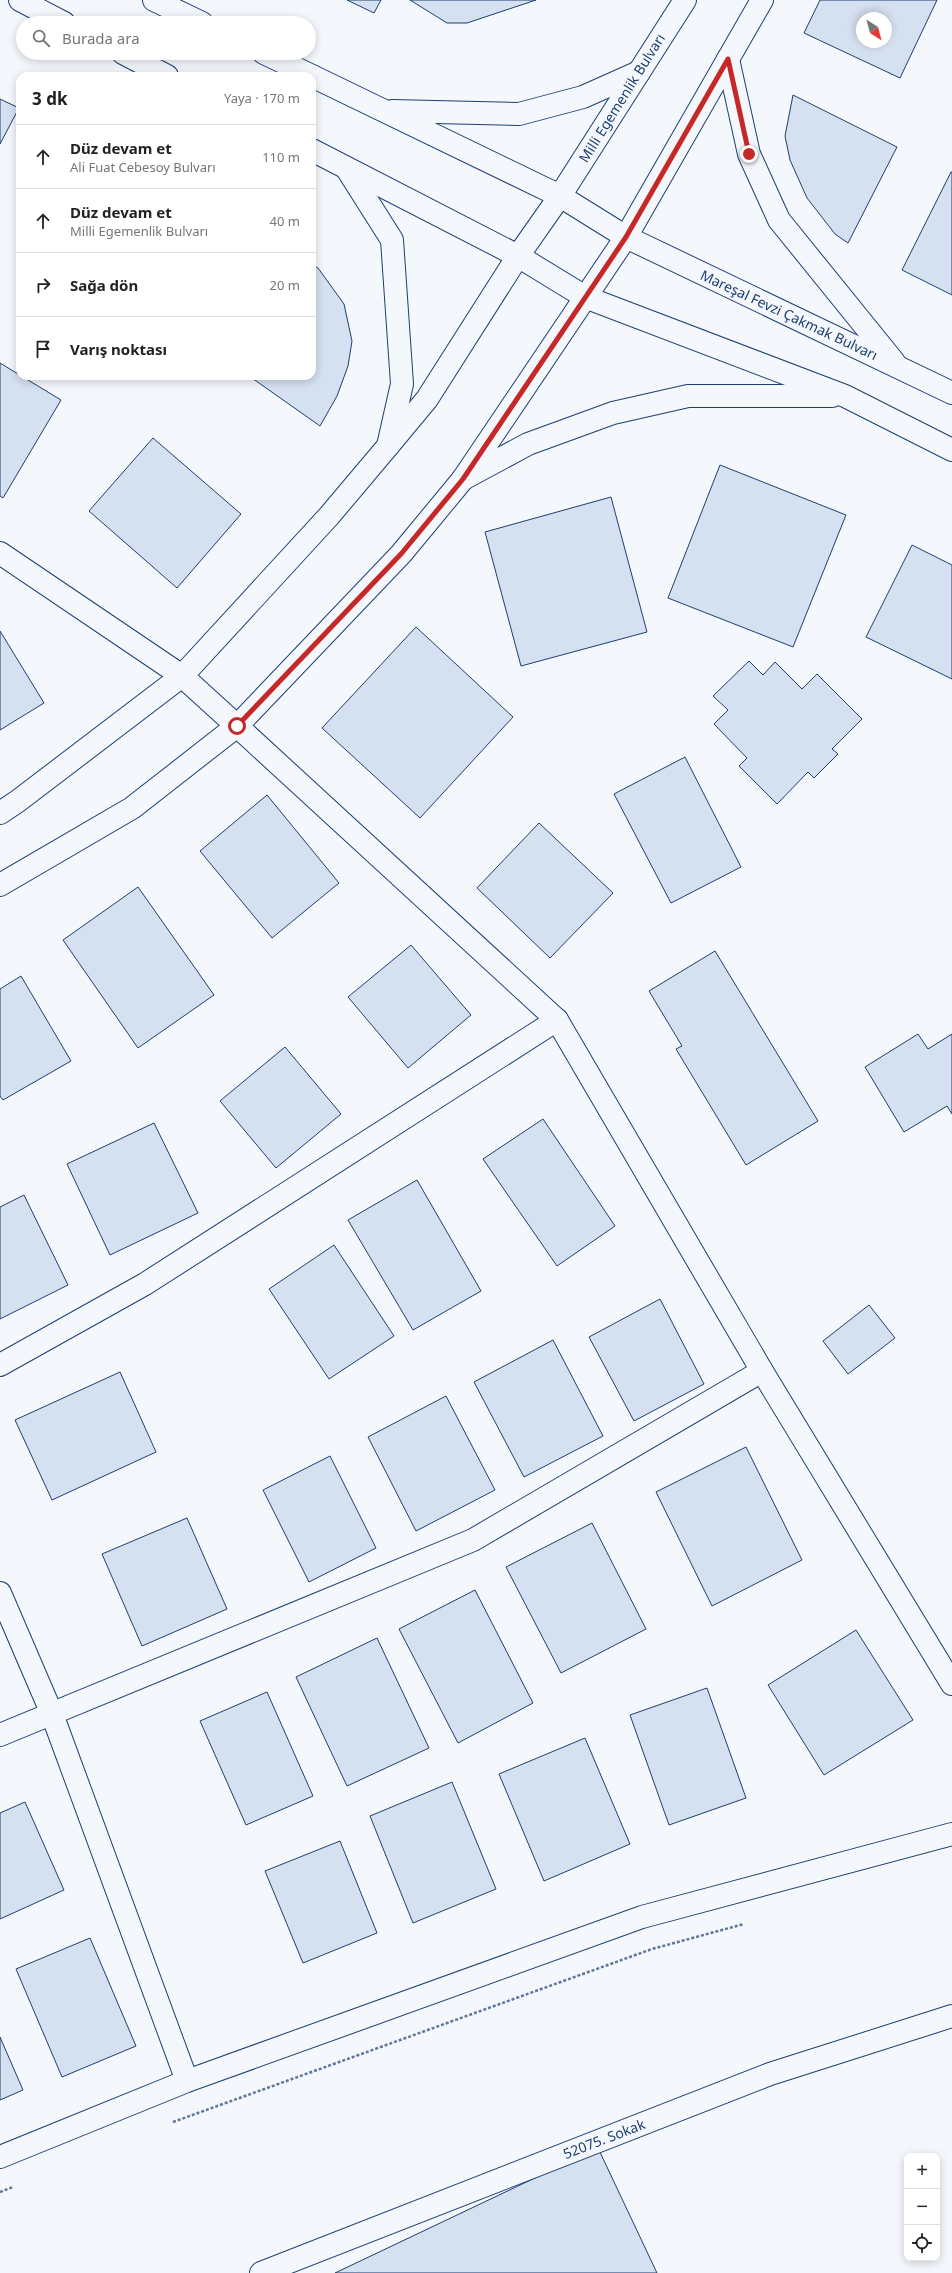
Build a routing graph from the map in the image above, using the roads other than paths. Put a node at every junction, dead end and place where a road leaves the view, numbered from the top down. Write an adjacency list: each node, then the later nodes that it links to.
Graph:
1 (20, 0): 6 (main road)
2 (154, 0): 5 (main road)
3 (685, 0): 13 (main road, Milli Egemenlik Bulvarı)
4 (762, 0): 8 (main road)
5 (178, 5): 7 (main road)
6 (51, 16)
7 (193, 16)
8 (728, 59): 19 (main road); 22 (main road)
9 (136, 60): 11 (main road)
10 (279, 60): 12 (main road, Mareşal Fevzi Çakmak Bulvarı)
11 (159, 72)
12 (304, 72)
13 (639, 72): 15 (main road); 18 (main road, Milli Egemenlik Bulvarı)
14 (316, 78): 15 (main road, Mareşal Fevzi Çakmak Bulvarı)
15 (383, 110): 18 (main road, Mareşal Fevzi Çakmak Bulvarı)
16 (316, 152): 17 (main road)
17 (346, 168): 20 (main road); 25 (main road)
18 (560, 196): 19 (main road, Mareşal Fevzi Çakmak Bulvarı); 20 (main road, Milli Egemenlik Bulvarı)
19 (626, 237): 21 (main road); 22 (main road, Mareşal Fevzi Çakmak Bulvarı)
20 (518, 256): 21 (main road); 25 (main road, Milli Egemenlik Bulvarı)
21 (585, 297): 24 (main road); 27 (main road)
22 (897, 366): 23 (main road, Mareşal Fevzi Çakmak Bulvarı)
23 (952, 393)
24 (845, 396): 26 (main road); 27 (main road)
25 (388, 446): 29 (main road, Milli Egemenlik Bulvarı)
26 (952, 450)
27 (463, 479): 30 (main road)
28 (0, 553): 29 (main road)
29 (182, 676): 30 (main road); 31 (main road, Milli Egemenlik Bulvarı)
30 (237, 726): 32 (main road); 33 (main road)
31 (0, 813)
32 (0, 885)
33 (557, 1020): 34 (main road); 35 (main road)
34 (0, 1366)
35 (762, 1371): 37 (main road); 38 (main road)
36 (0, 1593): 38 (main road)
37 (952, 1684)
38 (52, 1714): 39 (main road); 42 (main road)
39 (0, 1735)
40 (952, 1834): 42 (main road)
41 (952, 2016): 44 (main road, 52075. Sokak)
42 (187, 2081): 43 (main road)
43 (0, 2157)
44 (261, 2273)

